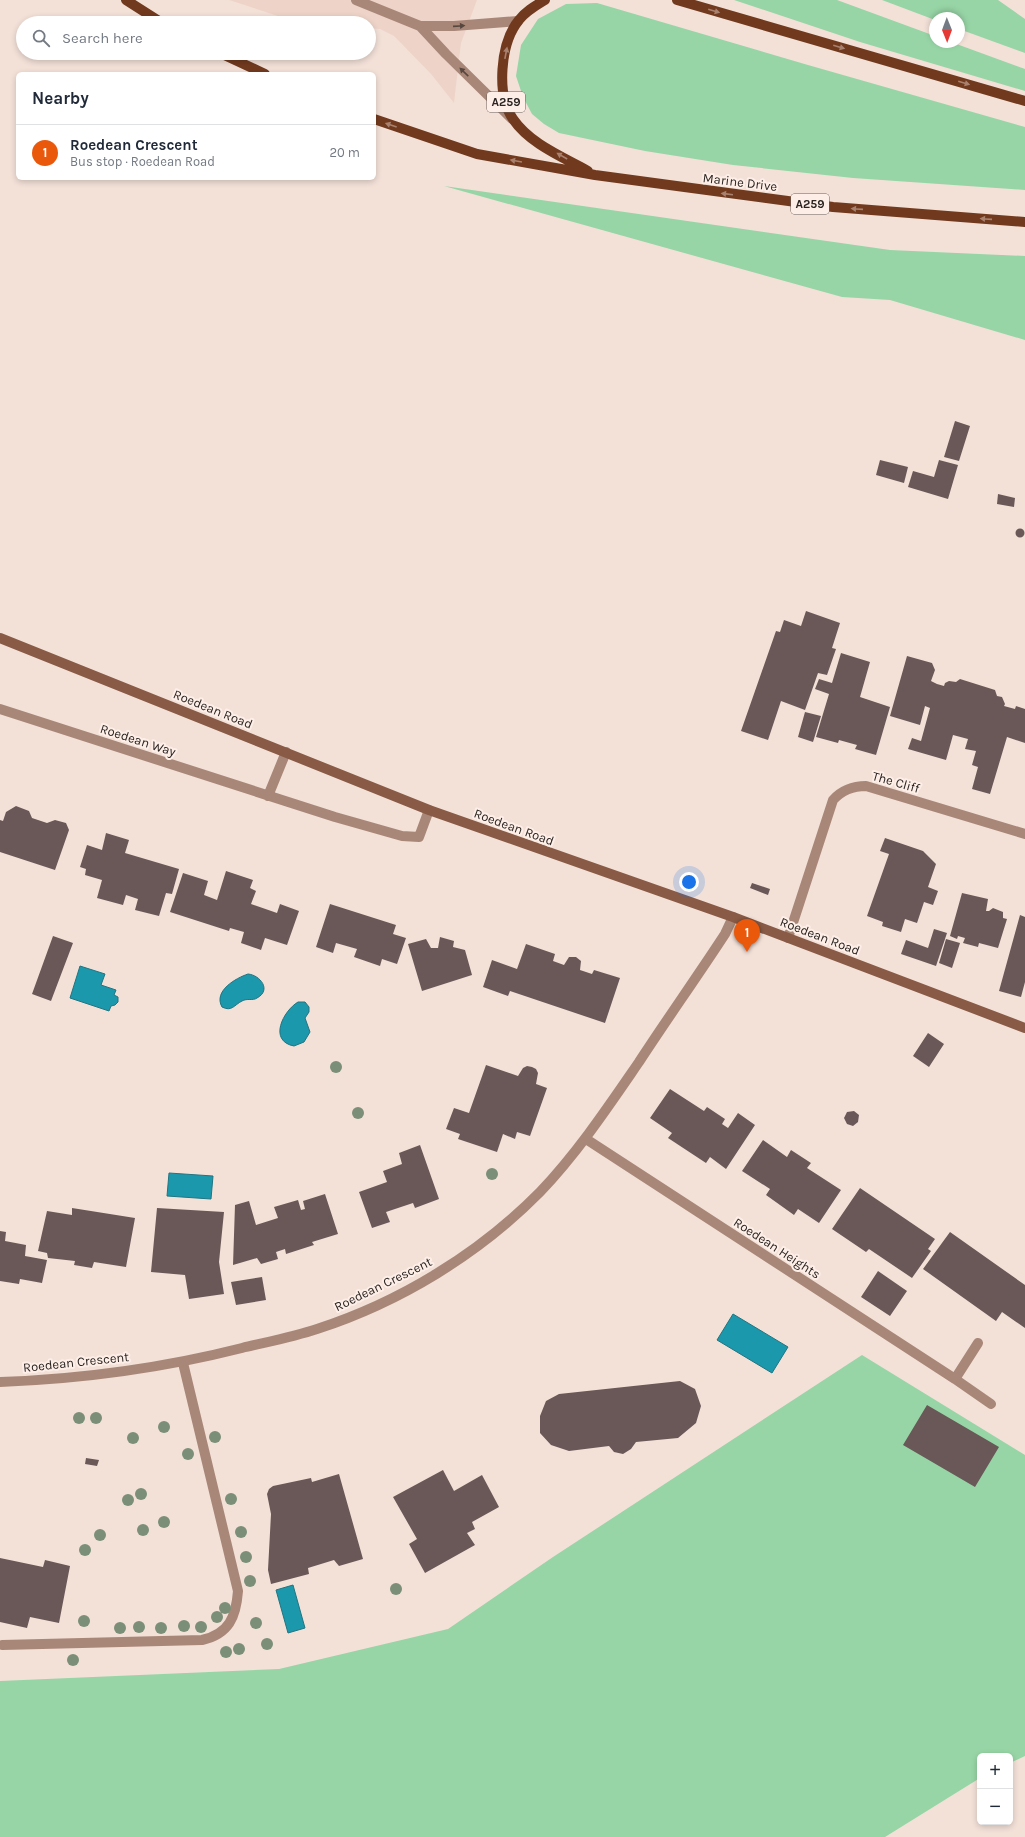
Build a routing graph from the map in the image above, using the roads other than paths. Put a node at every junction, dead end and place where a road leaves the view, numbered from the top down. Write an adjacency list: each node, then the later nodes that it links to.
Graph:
1 (126, 0): 5 (main road)
2 (356, 0): 7 (street)
3 (545, 0): 6 (main road, Marine Drive / A259)
4 (677, 0): 10 (main road, one-way to 10)
5 (151, 16)
6 (518, 21): 7 (street, one-way to 6); 11 (main road, Marine Drive / A259, one-way to 6)
7 (420, 26): 11 (street, one-way to 7)
8 (235, 60): 9 (main road)
9 (261, 72)
10 (1025, 101)
11 (512, 119): 13 (main road, Marine Drive / A259, one-way to 11)
12 (376, 120): 13 (main road, Marine Drive / A259, one-way to 12)
13 (595, 175): 14 (main road, Marine Drive / A259, one-way to 13)
14 (1025, 222)
15 (0, 638): 17 (main road, Roedean Road)
16 (0, 710): 18 (street, Roedean Way)
17 (286, 752): 18 (street); 19 (main road, Roedean Road)
18 (268, 796): 19 (street, Roedean Way)
19 (429, 810): 21 (main road, Roedean Road)
20 (1025, 834): 22 (street, The Cliff)
21 (733, 917): 22 (main road, Roedean Road); 24 (street, Roedean Crescent)
22 (788, 938): 23 (main road, Roedean Road)
23 (1025, 1028)
24 (586, 1139): 26 (street, Roedean Crescent); 27 (street, Roedean Heights)
25 (978, 1343): 27 (street)
26 (183, 1362): 28 (street, Roedean Crescent); 30 (street)
27 (955, 1379): 29 (street, Roedean Heights)
28 (0, 1382)
29 (991, 1404)
30 (2, 1646)

